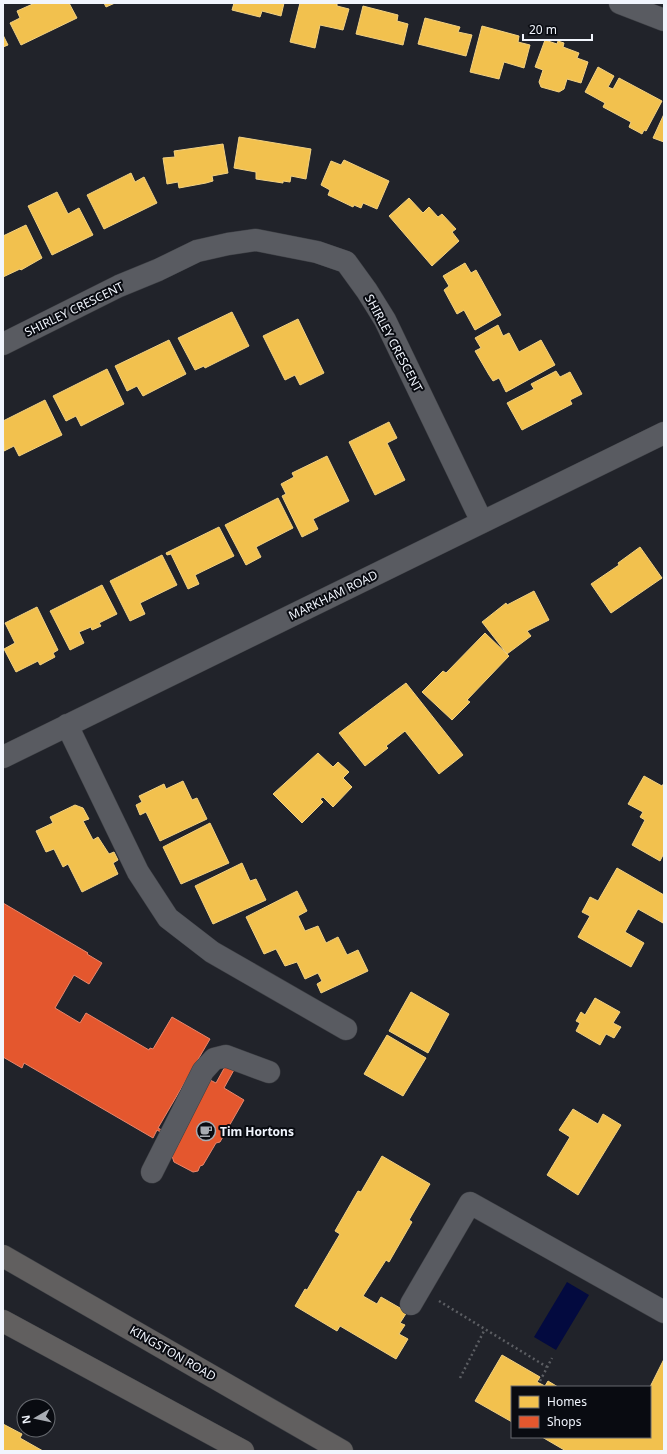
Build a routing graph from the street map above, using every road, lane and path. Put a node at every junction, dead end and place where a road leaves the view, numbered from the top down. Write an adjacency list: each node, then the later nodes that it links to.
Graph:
1 (620, 3): 2 (street)
2 (664, 20)
3 (3, 344): 5 (street, SHIRLEY CRESCENT)
4 (664, 433): 5 (street, MARKHAM ROAD)
5 (482, 522): 6 (street, MARKHAM ROAD)
6 (67, 725): 7 (street, MARKHAM ROAD); 8 (street)
7 (3, 757)
8 (346, 1029)
9 (269, 1072): 10 (street)
10 (152, 1172)
11 (3, 1256): 21 (main road, KINGSTON ROAD)
12 (416, 1296): 13 (street); 15 (path)
13 (664, 1312)
14 (3, 1321): 20 (main road)
15 (485, 1329): 17 (path); 18 (path)
16 (552, 1358): 17 (path)
17 (547, 1367): 19 (path)
18 (460, 1378)
19 (540, 1381)
20 (243, 1451)
21 (342, 1451)

